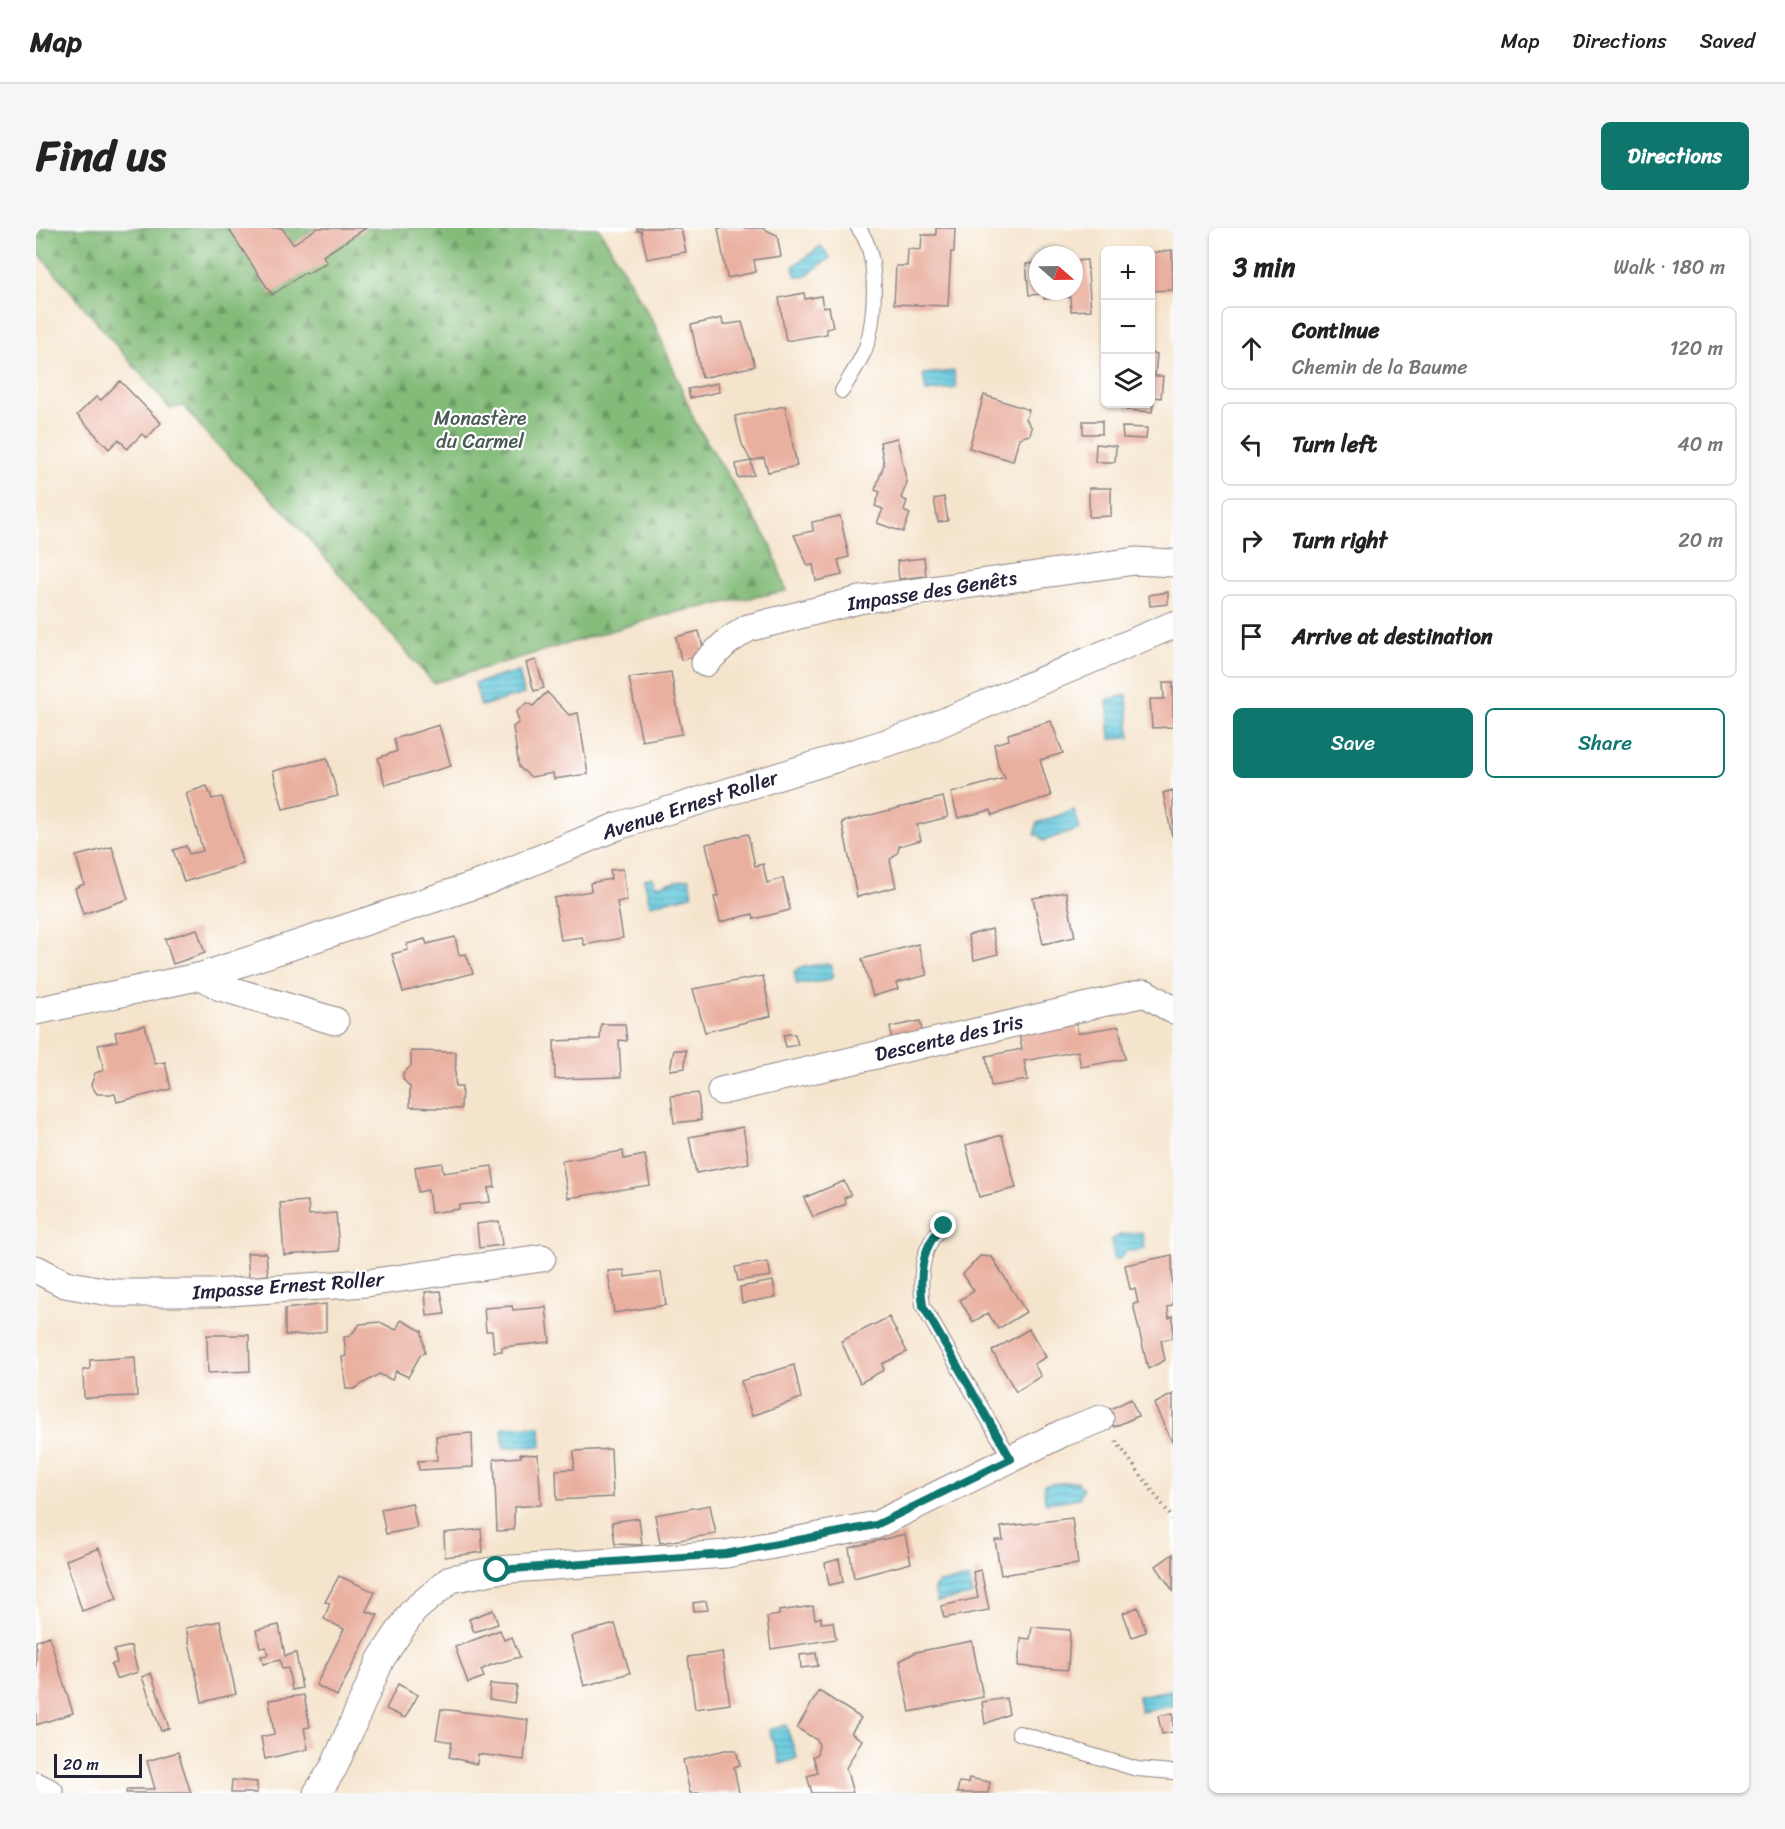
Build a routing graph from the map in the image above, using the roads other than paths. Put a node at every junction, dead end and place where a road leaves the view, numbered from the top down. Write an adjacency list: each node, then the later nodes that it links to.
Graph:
1 (858, 228): 2 (lane)
2 (842, 391)
3 (1173, 563): 5 (street, Impasse des Genêts)
4 (1173, 625): 6 (street, Avenue Ernest Roller)
5 (705, 663)
6 (202, 976): 8 (street, Avenue Ernest Roller); 9 (street)
7 (1173, 1010): 10 (street, Descente des Iris)
8 (36, 1011)
9 (335, 1021)
10 (721, 1091)
11 (944, 1226): 15 (lane)
12 (542, 1258): 13 (street, Impasse Ernest Roller)
13 (36, 1269)
14 (1100, 1419): 15 (street)
15 (1011, 1459): 20 (street)
16 (1019, 1734): 17 (lane)
17 (1173, 1772)
18 (36, 1786): 19 (street)
19 (50, 1793)
20 (317, 1793)

